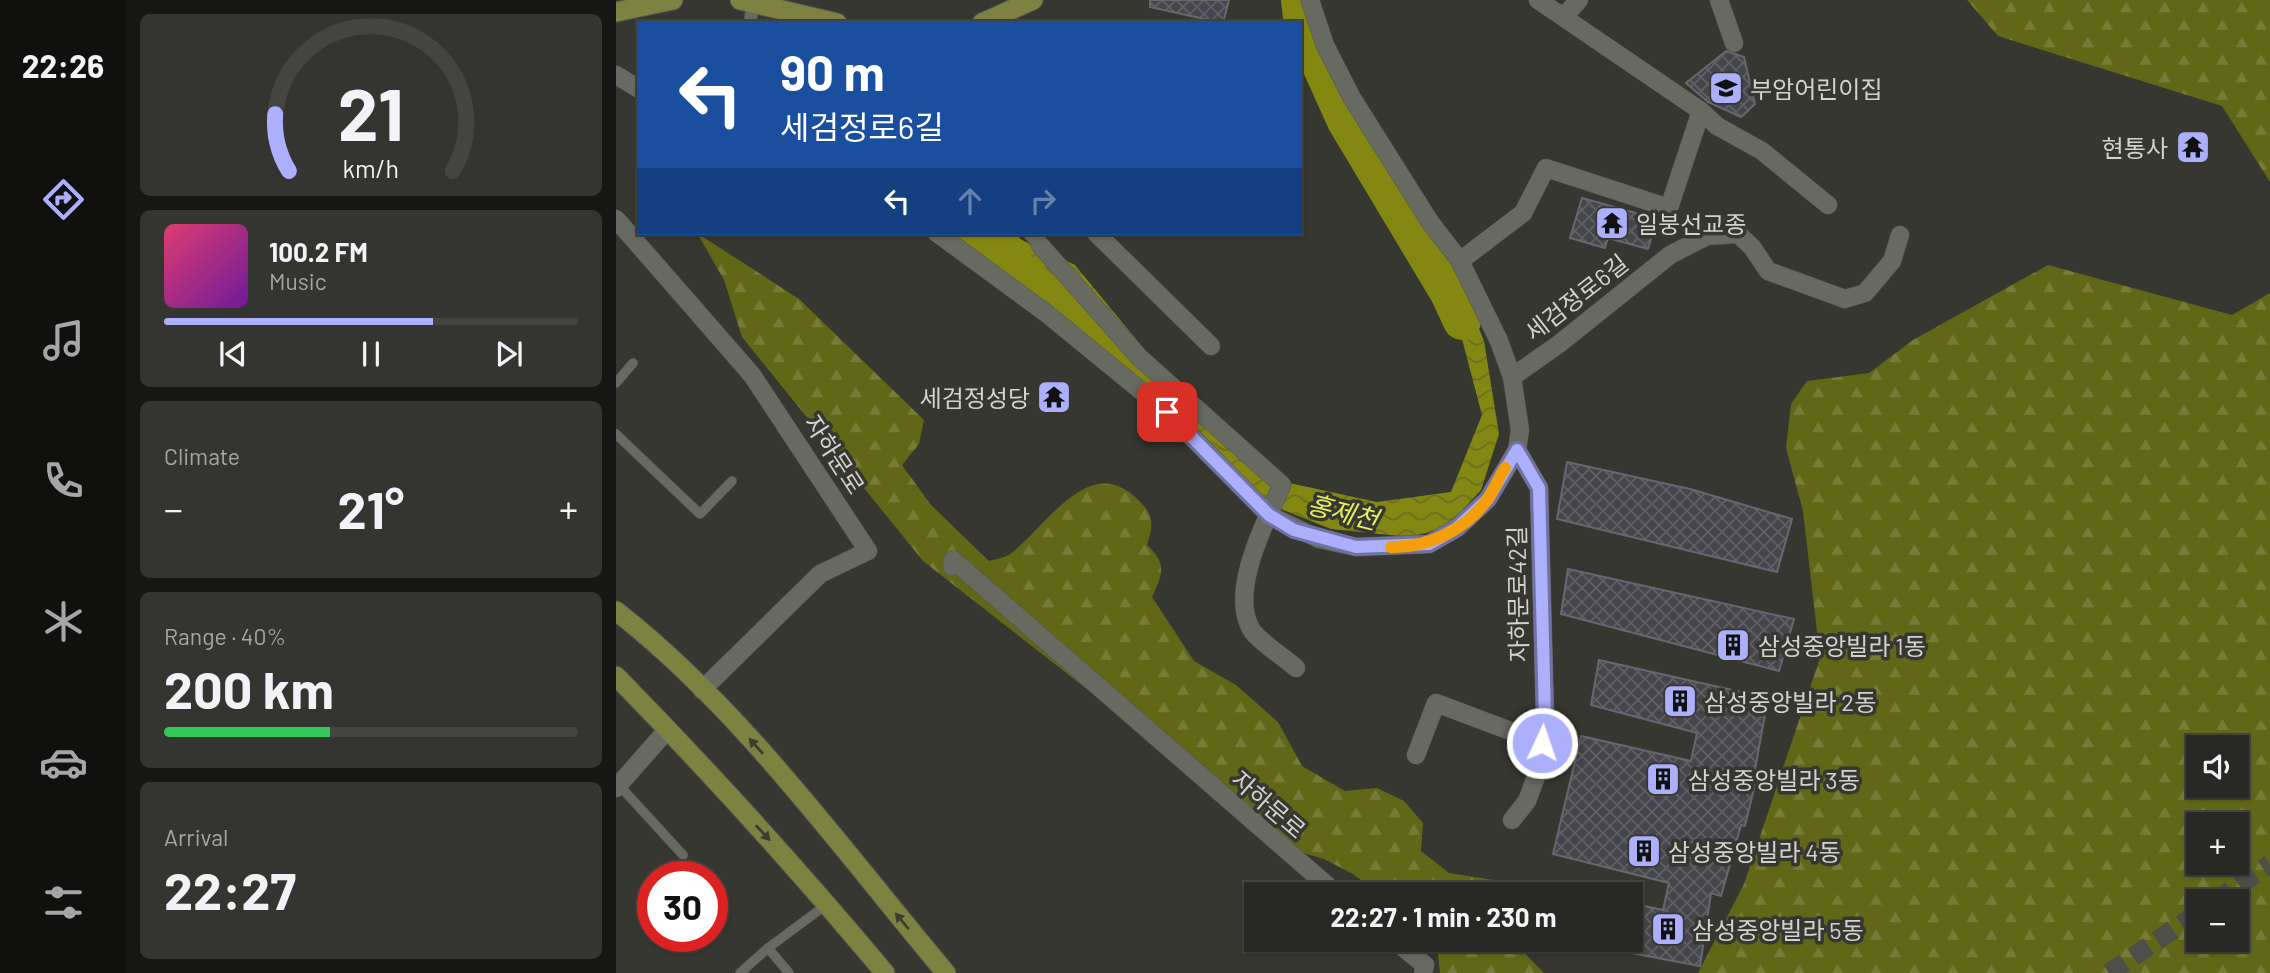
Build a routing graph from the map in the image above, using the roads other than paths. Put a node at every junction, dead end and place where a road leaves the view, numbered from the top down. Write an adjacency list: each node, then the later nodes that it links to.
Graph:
1 (673, 0): 8 (main road)
2 (1033, 0): 11 (main road)
3 (1310, 0): 22 (street, 세검정로6길)
4 (1538, 0): 9 (street)
5 (1579, 0): 9 (street)
6 (1719, 0): 12 (street)
7 (748, 9): 10 (main road)
8 (616, 12)
9 (1564, 16): 15 (street)
10 (824, 21)
11 (986, 21)
12 (1734, 43)
13 (616, 75): 14 (street)
14 (637, 88)
15 (1701, 111): 16 (street); 22 (street)
16 (1828, 205)
17 (616, 219): 35 (street, 자하문로)
18 (940, 235): 30 (street, 세검정로6길)
19 (1098, 235): 23 (street)
20 (1900, 235): 25 (street, 세검정로6길)
21 (1034, 239): 30 (street)
22 (1460, 261): 25 (street, 세검정로6길)
23 (1211, 346)
24 (633, 363): 26 (lane)
25 (1511, 377): 28 (street, 세검정로6길)
26 (616, 383)
27 (616, 434): 29 (lane)
28 (1517, 450): 30 (street, 세검정로6길); 37 (street, 자하문로42길)
29 (732, 481)
30 (1269, 515): 33 (street)
31 (952, 566): 42 (street, 자하문로)
32 (616, 611): 35 (main road)
33 (1296, 667)
34 (616, 676): 36 (main road)
35 (702, 690): 50 (main road, one-way to 35)
36 (668, 729): 39 (street); 43 (main road, one-way to 43)
37 (1542, 743): 38 (street); 40 (street, 자하문로42길)
38 (1416, 755)
39 (617, 785): 41 (lane)
40 (1512, 820)
41 (683, 855)
42 (1323, 882)
43 (827, 904): 44 (lane); 49 (main road)
44 (768, 948): 47 (lane); 48 (lane)
45 (1406, 952): 46 (street)
46 (1424, 969)
47 (740, 973)
48 (789, 973)
49 (885, 973)
50 (946, 973)

